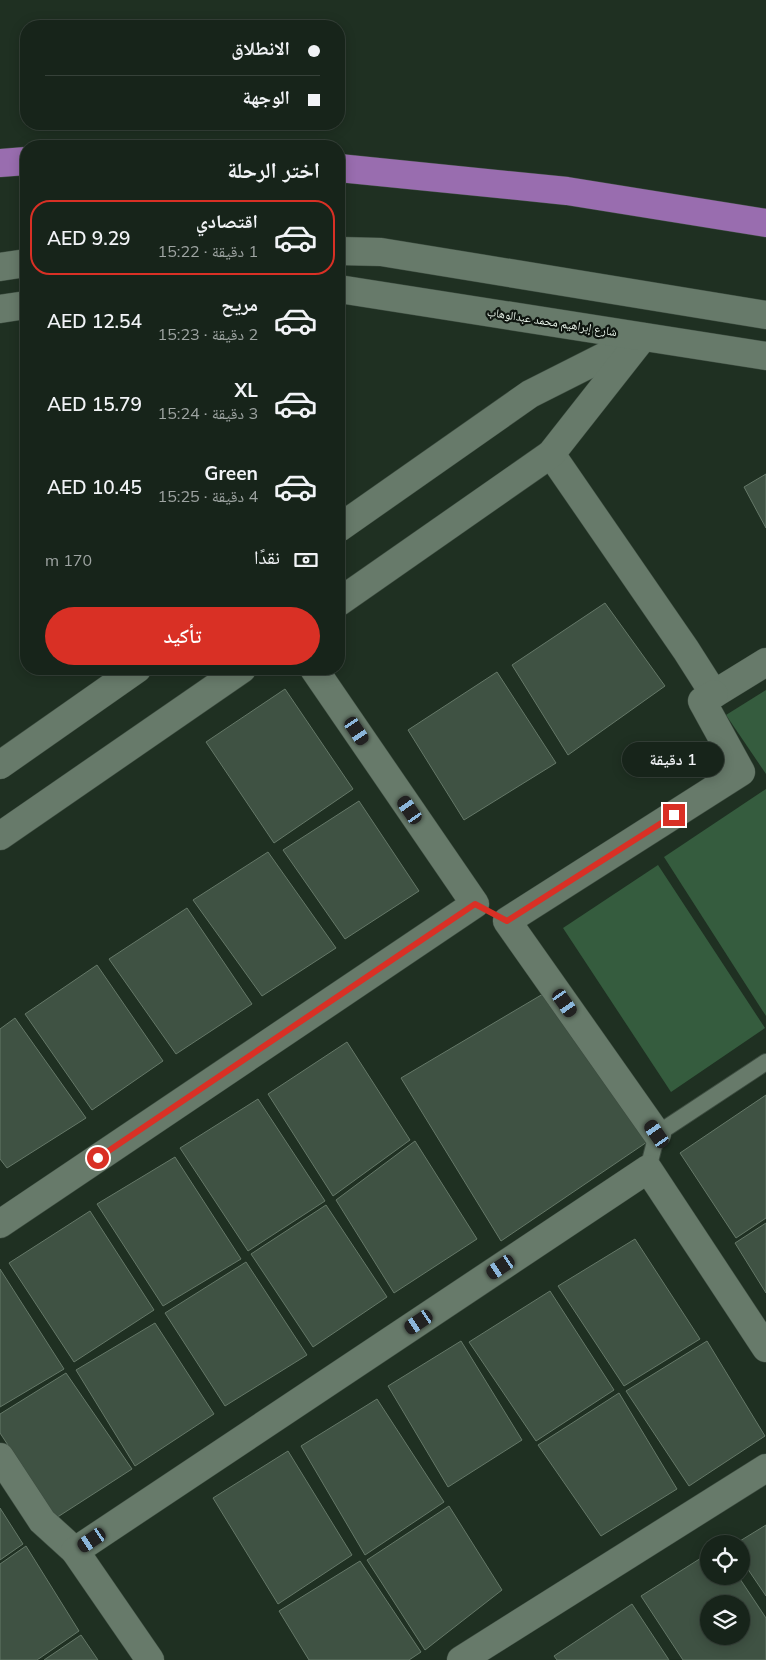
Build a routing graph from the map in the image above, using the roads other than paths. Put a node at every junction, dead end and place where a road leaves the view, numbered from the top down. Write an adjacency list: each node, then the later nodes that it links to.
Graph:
1 (20, 161): 2 (highway)
2 (0, 162)
3 (345, 169): 4 (highway)
4 (766, 223)
5 (345, 251): 11 (street)
6 (20, 264): 7 (street)
7 (0, 267)
8 (345, 290): 12 (street, شارع إبراهيم محمد عبدالوهاب)
9 (20, 306): 10 (street)
10 (0, 309)
11 (766, 315)
12 (643, 337): 13 (street, شارع إبراهيم محمد عبدالوهاب); 14 (street); 15 (street)
13 (766, 356)
14 (551, 454): 16 (street); 21 (street)
15 (345, 524)
16 (345, 598)
17 (766, 662): 21 (street)
18 (128, 675): 22 (street)
19 (233, 675): 23 (street)
20 (318, 675): 24 (street)
21 (714, 694): 25 (street)
22 (0, 764)
23 (0, 836)
24 (475, 904): 25 (street); 29 (street)
25 (507, 921): 27 (street)
26 (766, 1062): 27 (lane)
27 (657, 1134): 28 (lane)
28 (648, 1169): 30 (street); 33 (street)
29 (0, 1224)
30 (766, 1348)
31 (0, 1457): 33 (street)
32 (766, 1468): 35 (street)
33 (75, 1551): 34 (street)
34 (150, 1660)
35 (461, 1660)

